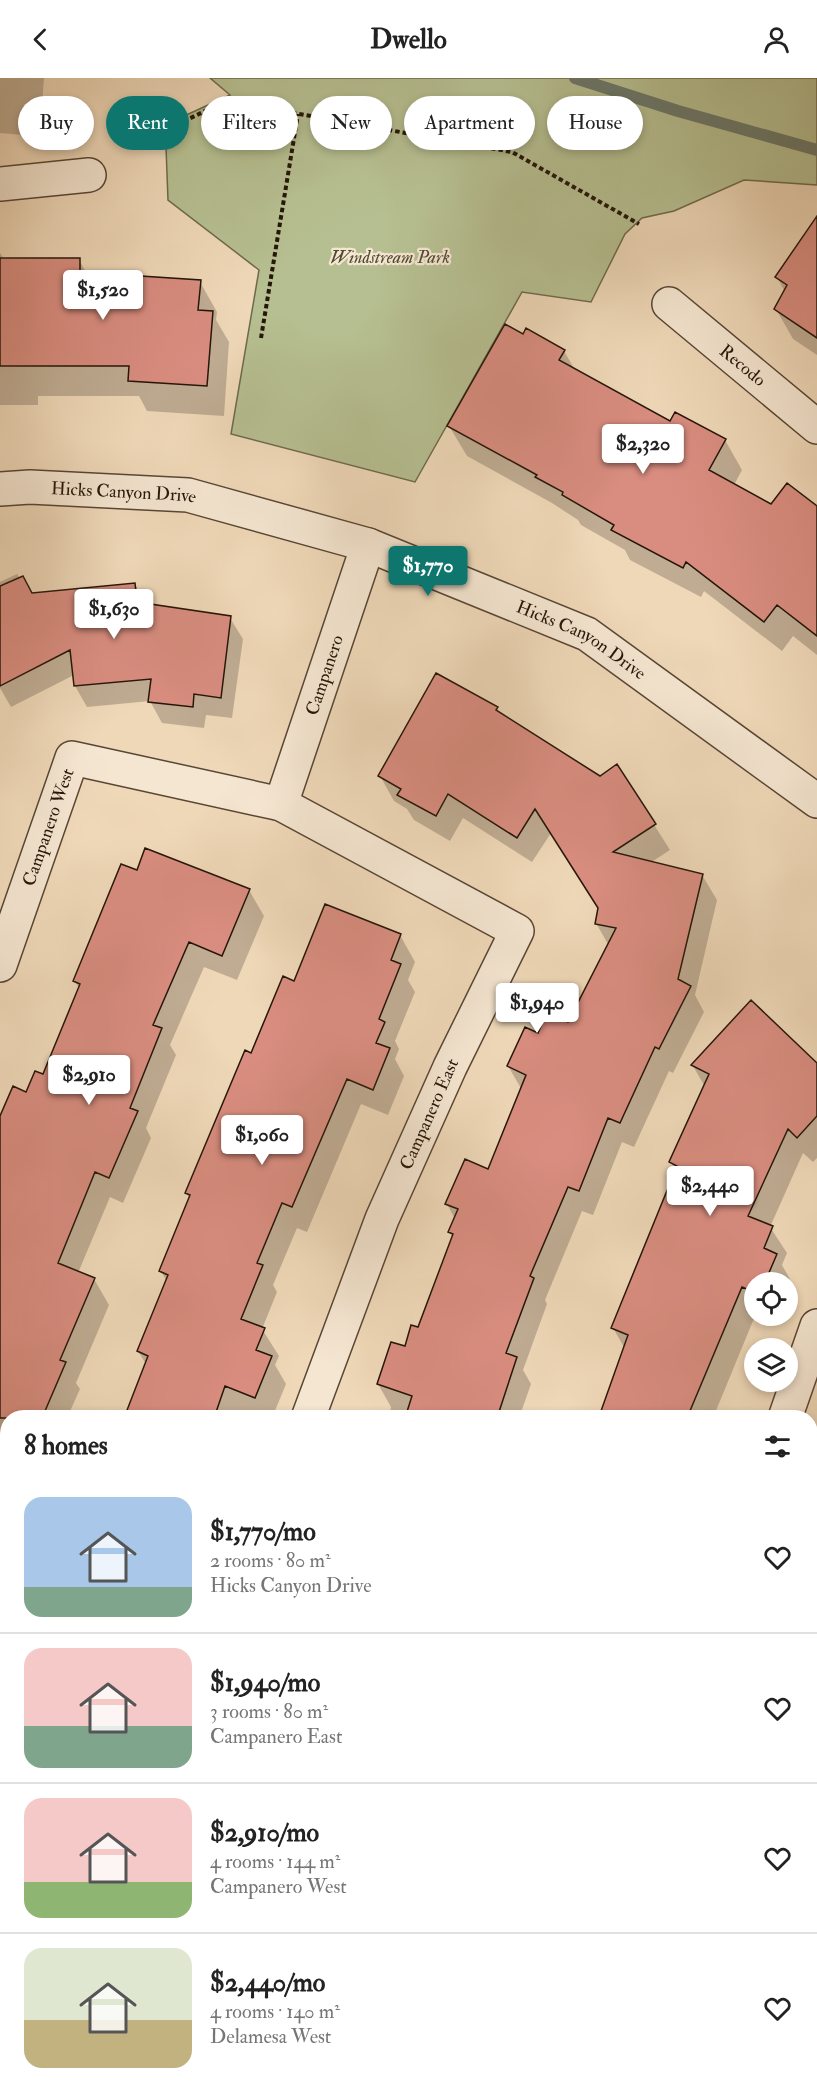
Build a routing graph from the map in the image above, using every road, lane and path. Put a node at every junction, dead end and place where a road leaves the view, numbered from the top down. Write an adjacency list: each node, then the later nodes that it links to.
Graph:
1 (298, 114): 5 (path)
2 (292, 150): 7 (path)
3 (89, 175): 4 (street)
4 (0, 184)
5 (639, 224)
6 (669, 303): 8 (street, Recodo)
7 (261, 338)
8 (817, 427)
9 (0, 489): 10 (street, Hicks Canyon Drive)
10 (368, 545): 11 (street, Hicks Canyon Drive); 12 (street, Campanero)
11 (817, 801)
12 (281, 804): 13 (street, Campanero West); 15 (street, Campanero East)
13 (0, 965)
14 (817, 1326): 16 (street)
15 (311, 1410)
16 (788, 1410)

